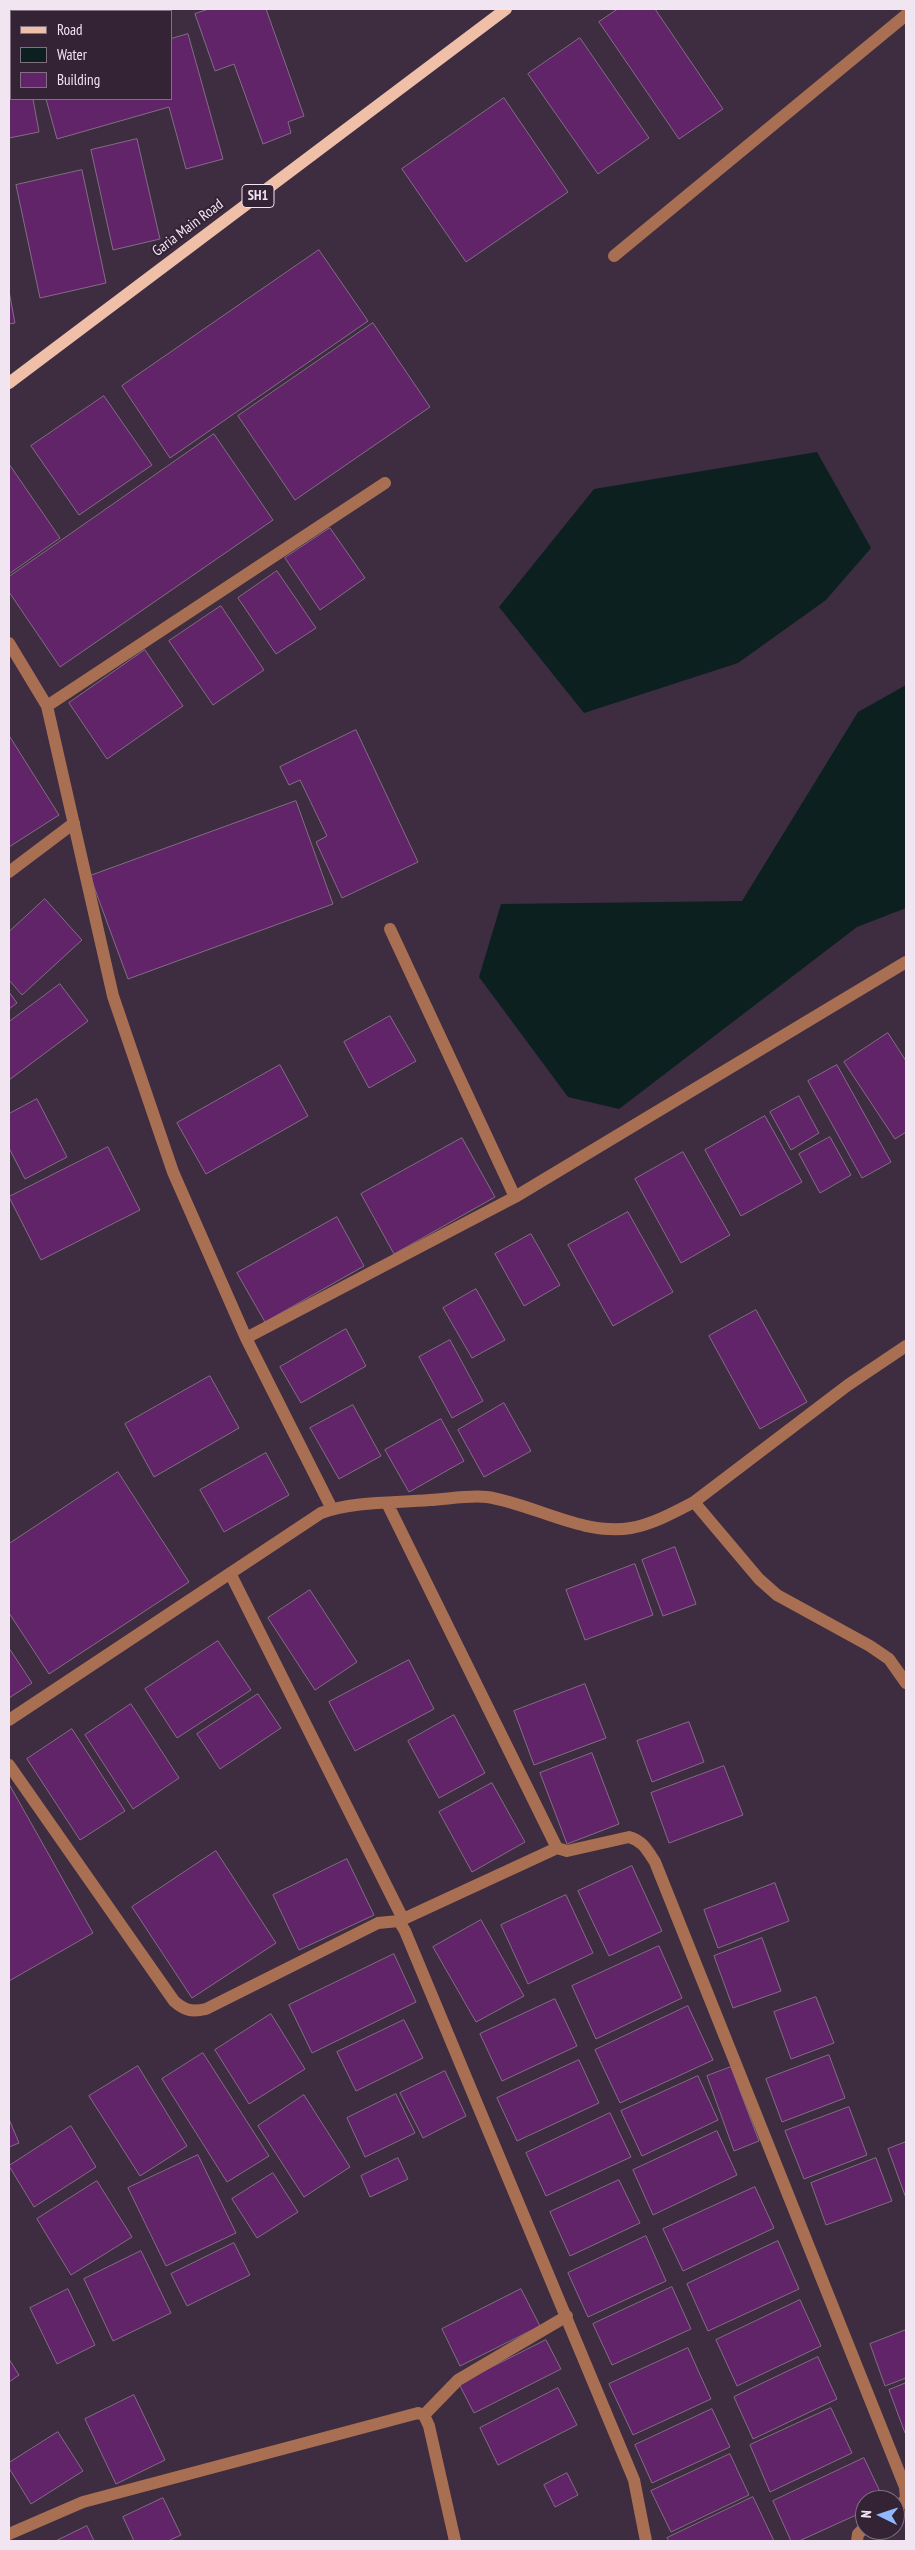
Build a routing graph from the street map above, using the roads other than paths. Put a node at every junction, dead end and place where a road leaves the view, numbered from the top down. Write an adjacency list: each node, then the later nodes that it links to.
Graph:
1 (506, 9): 4 (main road, Garia Main Road / SH1)
2 (906, 15): 3 (street)
3 (614, 256)
4 (9, 383)
5 (386, 483): 7 (street)
6 (9, 643): 7 (street)
7 (47, 706): 8 (street)
8 (74, 823): 9 (street); 13 (street)
9 (9, 872)
10 (390, 929): 12 (street)
11 (906, 962): 12 (street)
12 (515, 1197): 13 (street)
13 (246, 1338): 17 (street)
14 (906, 1346): 15 (street)
15 (694, 1502): 16 (street); 19 (street)
16 (387, 1503): 17 (street); 22 (street)
17 (332, 1509): 18 (street)
18 (230, 1573): 20 (street); 23 (street)
19 (906, 1683)
20 (9, 1720)
21 (9, 1765): 23 (street)
22 (557, 1848): 23 (street); 26 (street)
23 (401, 1920): 24 (street)
24 (567, 2316): 25 (street); 29 (street)
25 (424, 2415): 27 (street); 28 (street)
26 (905, 2500)
27 (9, 2534)
28 (455, 2541)
29 (646, 2541)

